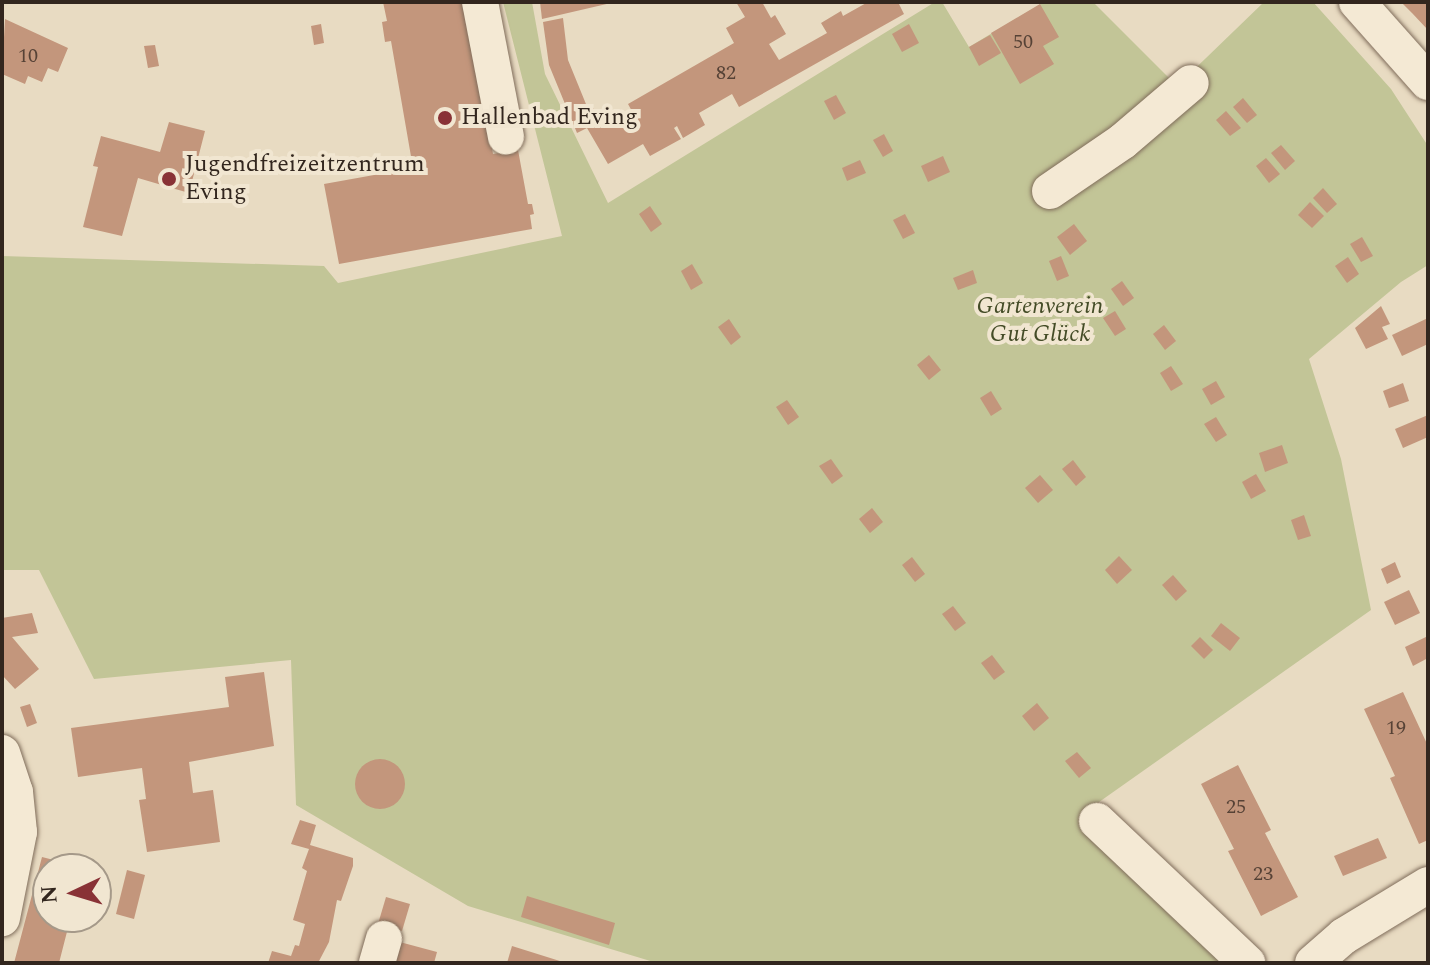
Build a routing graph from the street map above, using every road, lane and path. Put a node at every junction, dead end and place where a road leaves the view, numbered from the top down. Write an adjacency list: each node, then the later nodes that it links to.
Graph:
1 (480, 2): 5 (street)
2 (1357, 2): 3 (street)
3 (1428, 82)
4 (1191, 83): 6 (street)
5 (506, 137)
6 (1050, 191)
7 (2, 753): 10 (street)
8 (1097, 821): 11 (street)
9 (1428, 885): 12 (street)
10 (2, 918)
11 (1247, 963)
12 (1313, 963)

